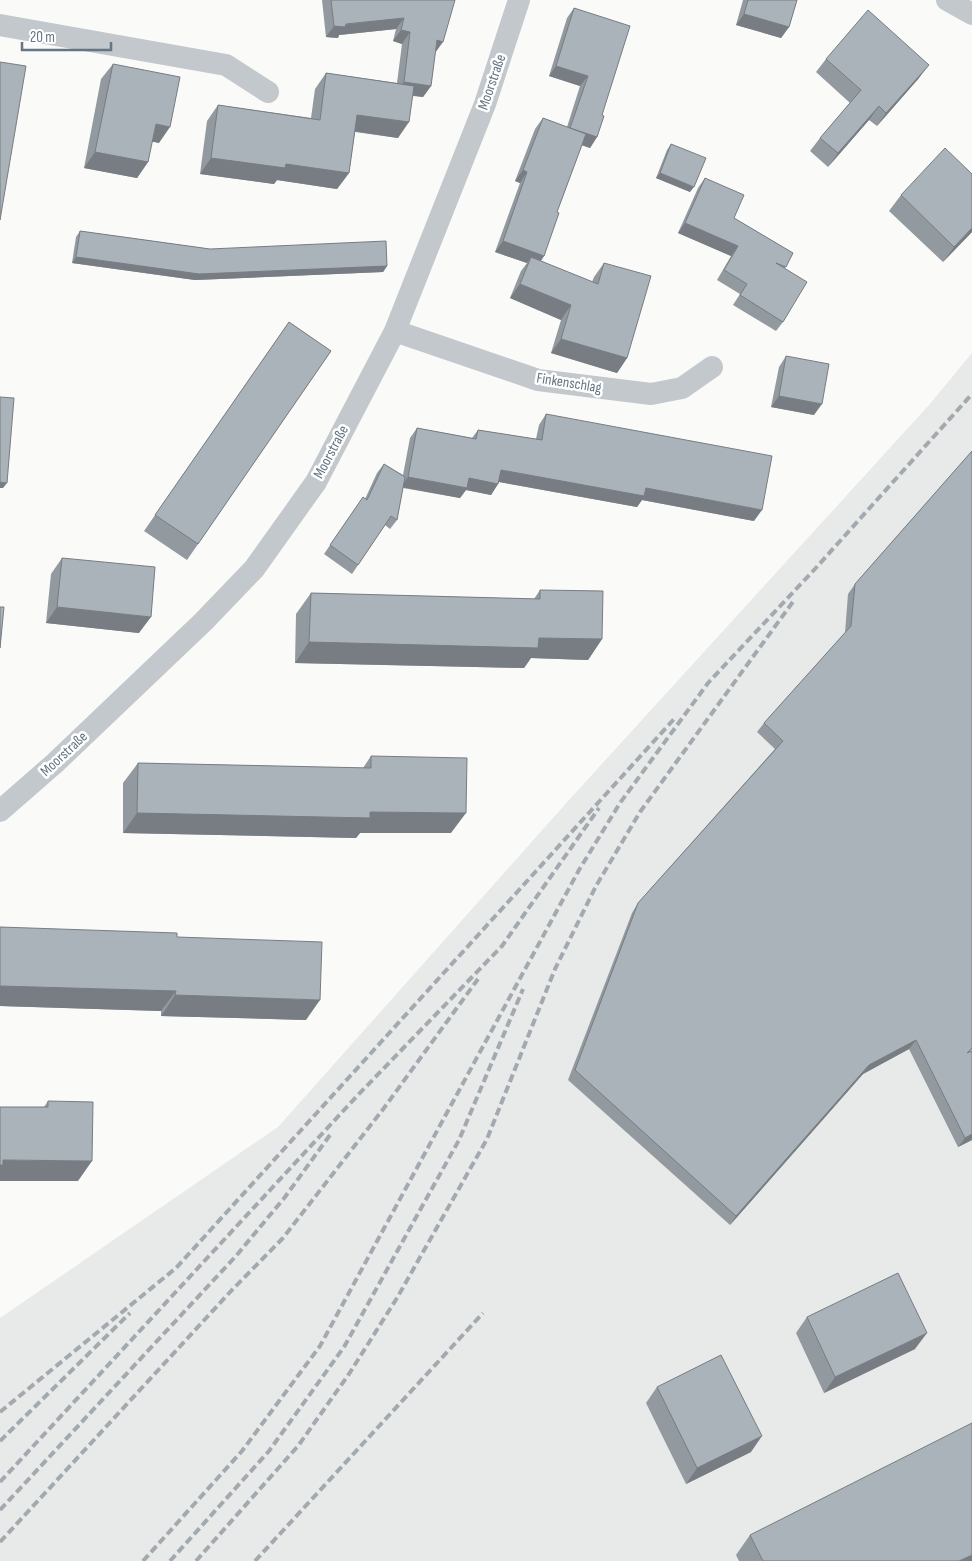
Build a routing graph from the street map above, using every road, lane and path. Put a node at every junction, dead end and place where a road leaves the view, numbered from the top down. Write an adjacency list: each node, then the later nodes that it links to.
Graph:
1 (519, 0): 6 (street, Moorstraße)
2 (947, 0): 3 (street)
3 (972, 14)
4 (0, 25): 5 (street)
5 (268, 92)
6 (395, 331): 7 (street, Finkenschlag); 8 (street, Moorstraße)
7 (712, 367)
8 (0, 811)

